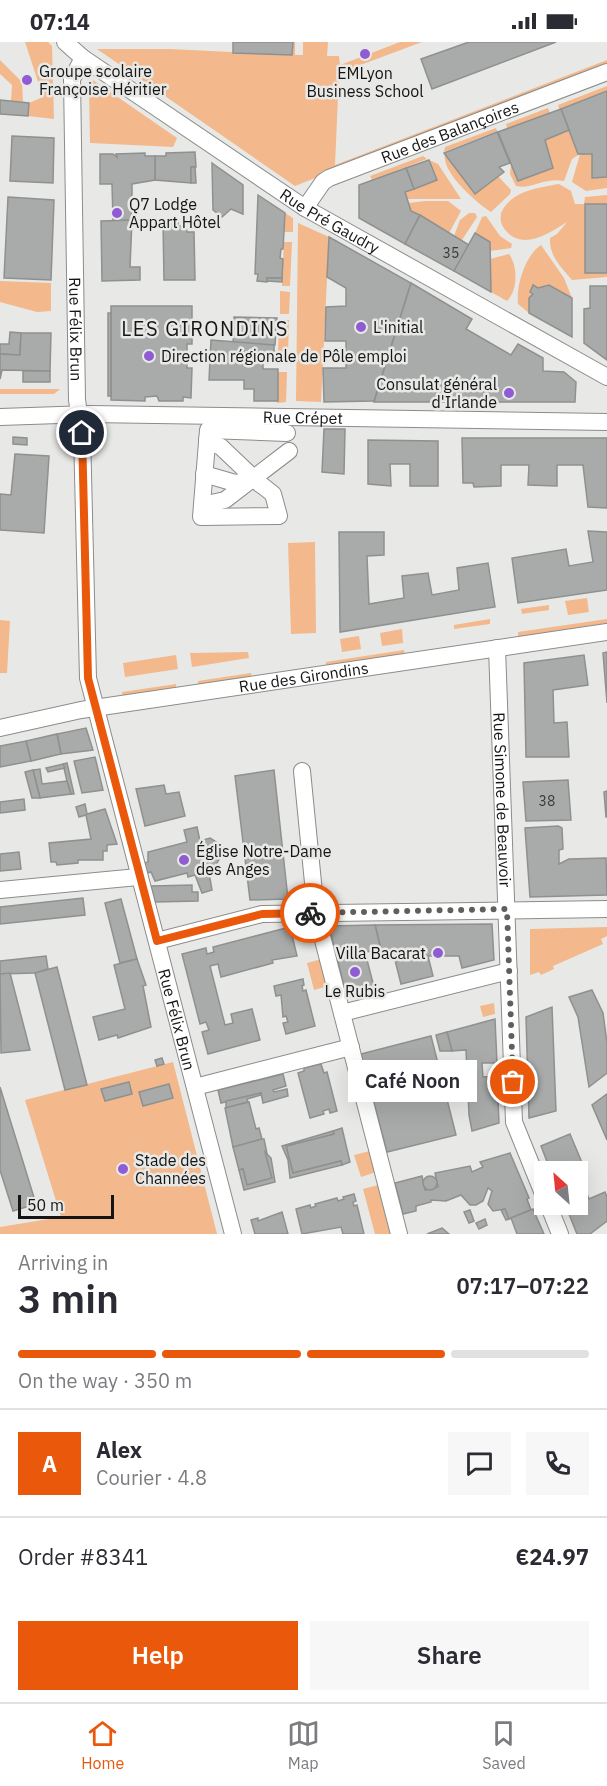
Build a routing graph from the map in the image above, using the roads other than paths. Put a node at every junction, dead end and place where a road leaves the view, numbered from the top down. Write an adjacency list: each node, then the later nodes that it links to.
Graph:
1 (65, 42): 2 (street, Rue Pré Gaudry)
2 (83, 58): 4 (street, Rue Pré Gaudry); 6 (street, Rue Félix Brun)
3 (607, 72): 4 (street, Rue des Balançoires)
4 (305, 208): 5 (street, Rue Pré Gaudry)
5 (607, 377)
6 (79, 408): 7 (street, Rue Crépet); 8 (street, Rue Crépet); 17 (street, Rue Félix Brun)
7 (0, 417)
8 (607, 422)
9 (287, 433): 10 (street)
10 (207, 440): 12 (street); 13 (street)
11 (289, 451): 13 (street)
12 (204, 474): 13 (street); 14 (street)
13 (262, 486): 14 (street); 14 (street)
14 (202, 505)
15 (607, 632): 16 (street, Rue des Girondins)
16 (497, 648): 17 (street, Rue des Girondins); 22 (street, Rue Simone de Beauvoir)
17 (96, 708): 18 (street, Rue des Girondins); 20 (street, Rue Félix Brun)
18 (0, 728)
19 (302, 771): 24 (street)
20 (138, 877): 21 (street); 25 (street, Rue Félix Brun)
21 (0, 891)
22 (507, 909): 23 (street); 24 (street); 26 (street, Rue Simone de Beauvoir)
23 (607, 909)
24 (316, 913): 25 (street); 27 (street)
25 (157, 941): 29 (street, Rue Félix Brun)
26 (509, 971): 27 (street); 30 (street, Rue Simone de Beauvoir)
27 (342, 1013): 28 (street)
28 (351, 1047): 29 (street); 33 (street)
29 (195, 1087): 32 (street, Rue Félix Brun)
30 (534, 1171)
31 (552, 1215): 34 (street)
32 (232, 1234)
33 (399, 1234)
34 (560, 1234)

